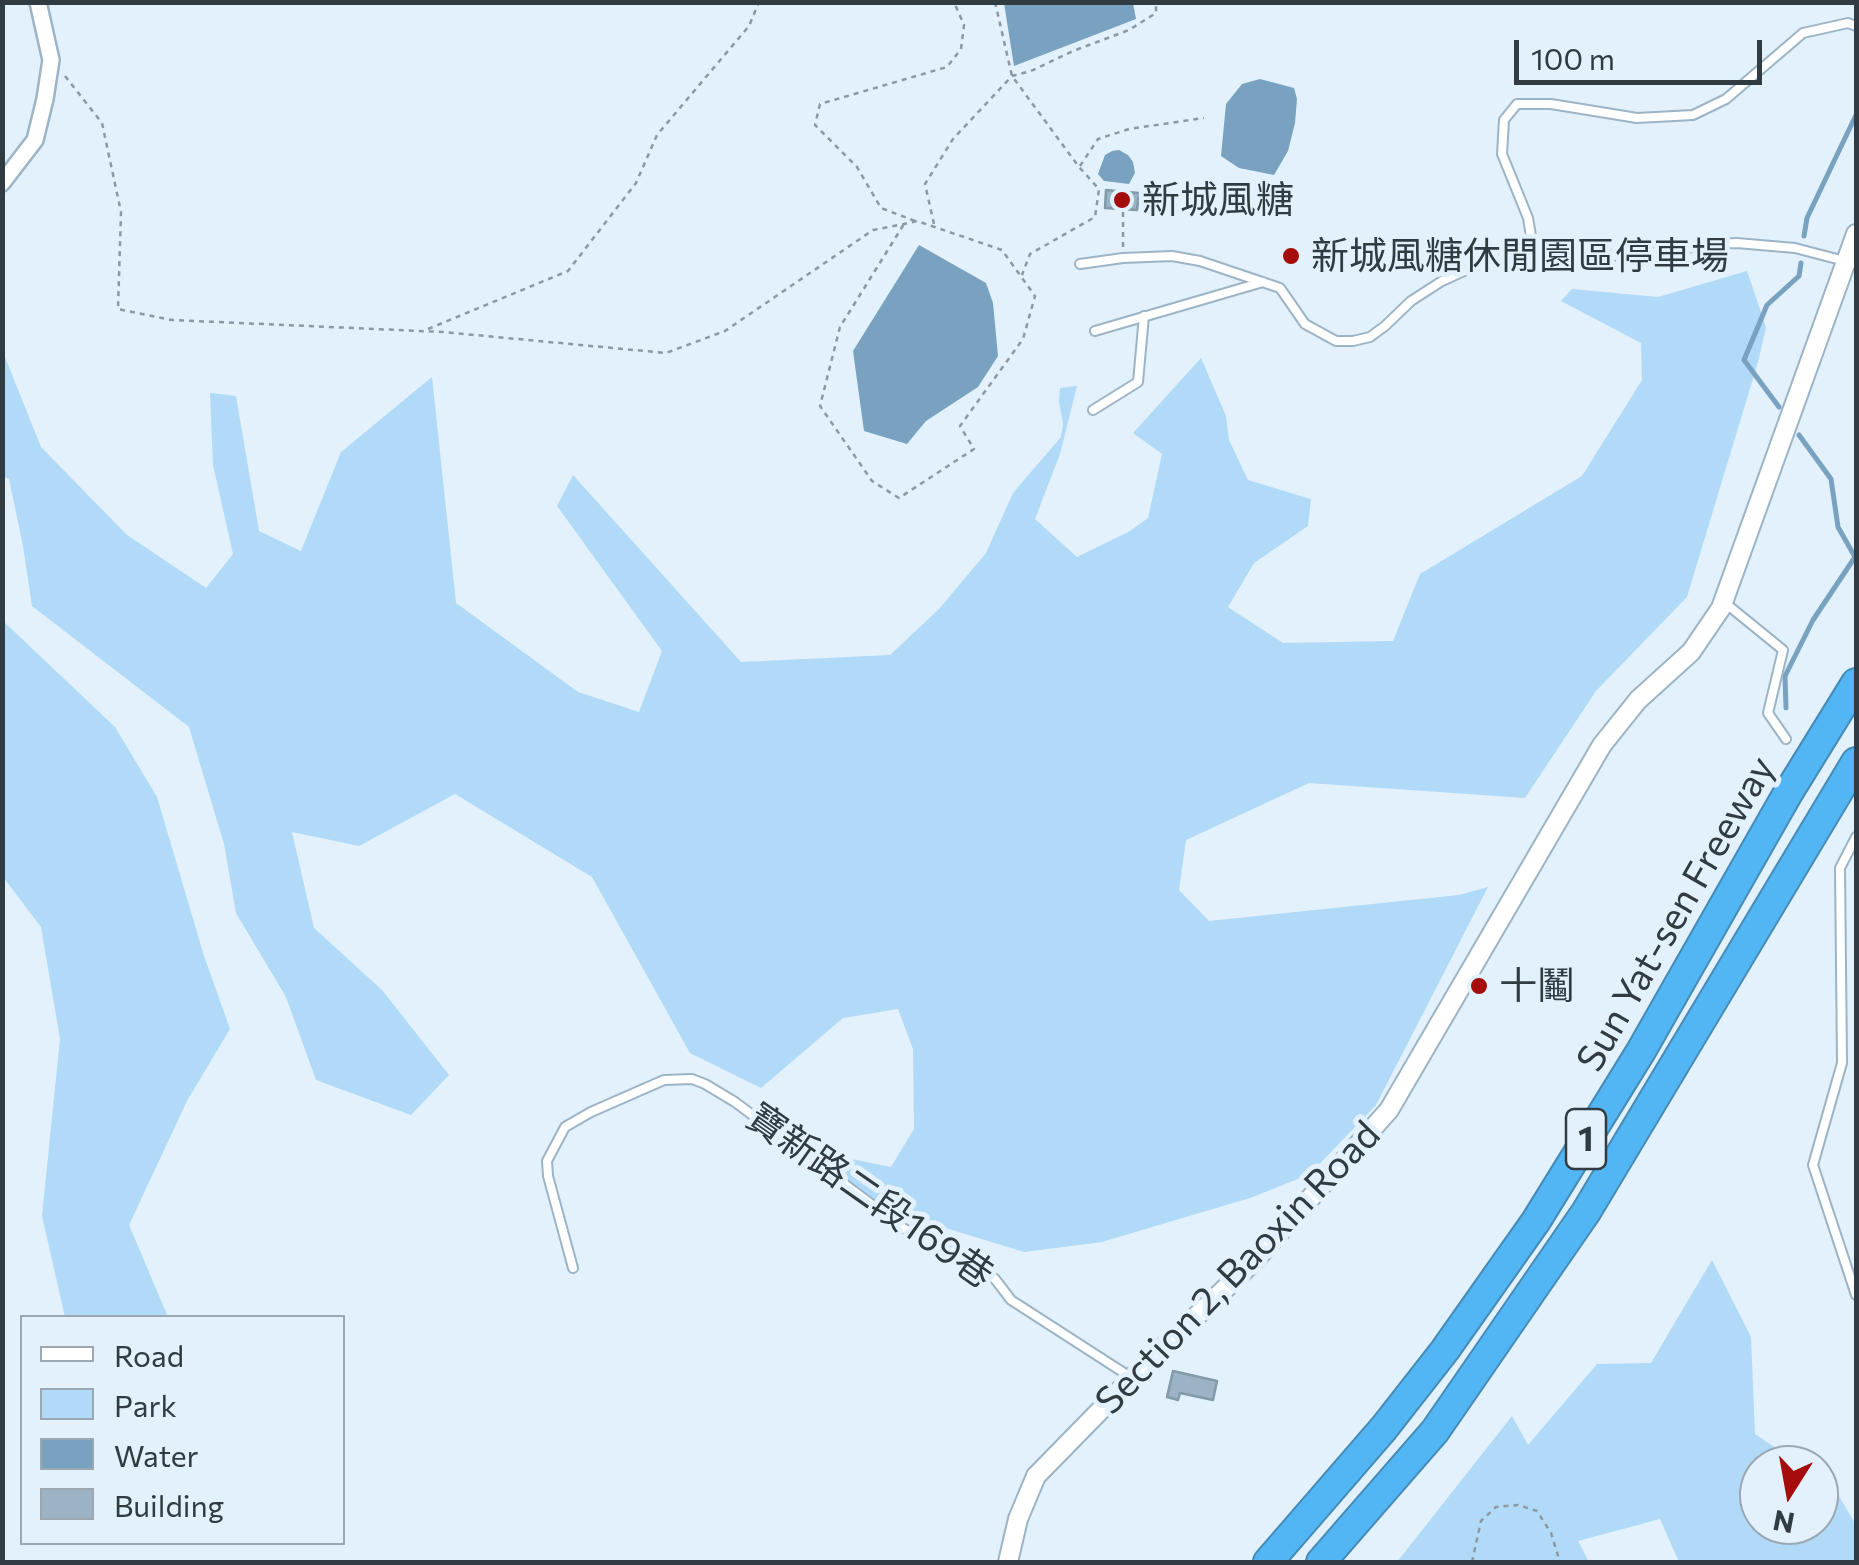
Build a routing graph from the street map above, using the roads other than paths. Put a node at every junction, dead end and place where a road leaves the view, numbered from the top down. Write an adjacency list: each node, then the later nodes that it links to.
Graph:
1 (38, 2): 3 (street)
2 (1856, 26): 5 (lane)
3 (2, 184)
4 (1856, 234): 6 (street, Section 2, Baoxin Road)
5 (1534, 254): 6 (lane); 8 (lane)
6 (1852, 262): 12 (street, Section 2, Baoxin Road)
7 (1080, 264): 8 (lane)
8 (1262, 282): 9 (lane)
9 (1144, 316): 10 (lane); 11 (lane)
10 (1094, 331)
11 (1093, 410)
12 (1724, 602): 14 (lane); 19 (street, Section 2, Baoxin Road)
13 (1856, 683): 21 (highway, Sun Yat-sen Freeway / 1)
14 (1786, 739)
15 (1856, 762): 22 (highway, Sun Yat-sen Freeway / 1)
16 (1856, 837): 18 (lane)
17 (573, 1268): 19 (lane, 寶新路二段169巷)
18 (1856, 1296)
19 (1132, 1378): 20 (street, Section 2, Baoxin Road)
20 (1008, 1562)
21 (1268, 1562)
22 (1321, 1562)

